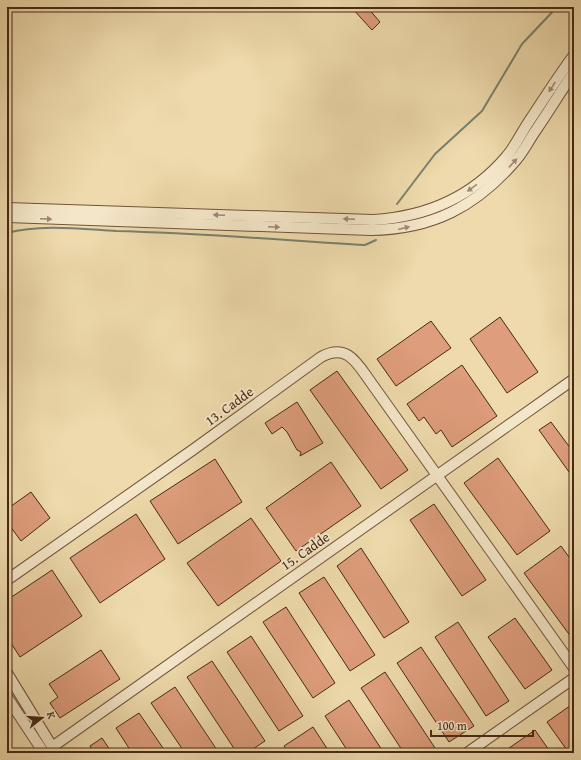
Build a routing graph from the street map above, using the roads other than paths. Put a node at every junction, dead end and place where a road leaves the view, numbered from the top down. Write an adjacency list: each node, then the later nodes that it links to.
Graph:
1 (574, 55): 3 (street, one-way to 3)
2 (574, 72): 4 (street, one-way to 2)
3 (7, 208)
4 (7, 217)
5 (574, 379): 6 (street, 15. Cadde)
6 (437, 475): 7 (street, 13. Cadde); 8 (street, 13. Cadde); 12 (street, 15. Cadde)
7 (7, 580)
8 (574, 668)
9 (7, 673): 12 (street)
10 (574, 678): 13 (street)
11 (7, 697): 12 (street)
12 (51, 751)
13 (467, 753)

